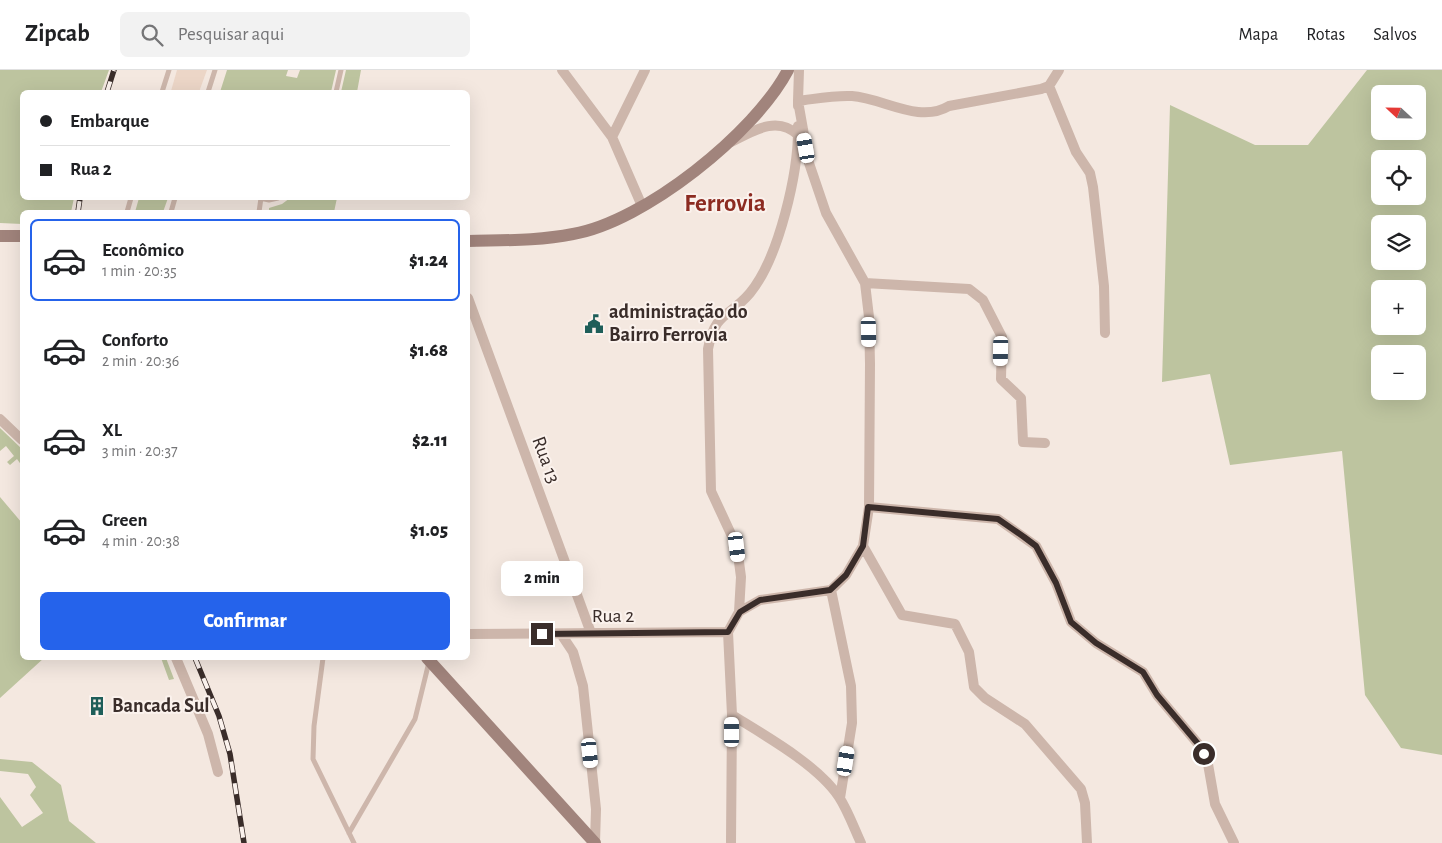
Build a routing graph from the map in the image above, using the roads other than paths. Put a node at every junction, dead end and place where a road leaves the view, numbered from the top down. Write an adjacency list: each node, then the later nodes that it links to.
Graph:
1 (169, 70): 10 (lane)
2 (216, 70): 11 (lane)
3 (341, 70): 12 (lane)
4 (562, 70): 15 (street)
5 (645, 70): 15 (street)
6 (788, 70): 16 (street)
7 (799, 70): 13 (street)
8 (1059, 70): 9 (street)
9 (1048, 86): 13 (street); 23 (street)
10 (163, 90)
11 (209, 90)
12 (336, 90)
13 (798, 101): 14 (street); 21 (street)
14 (798, 135): 16 (street); 30 (street)
15 (612, 136): 17 (street)
16 (728, 144): 17 (street)
17 (642, 206): 20 (street)
18 (0, 236): 19 (street)
19 (20, 236)
20 (470, 241)
21 (865, 283): 26 (street); 27 (street)
22 (470, 303): 32 (street, Rua 13)
23 (1106, 333)
24 (0, 419): 25 (street)
25 (20, 438)
26 (1046, 443)
27 (868, 507): 28 (street); 43 (street)
28 (863, 546): 29 (street); 48 (street)
29 (830, 590): 30 (street); 41 (street)
30 (740, 612): 31 (street)
31 (728, 632): 32 (street, Rua 2); 39 (street)
32 (591, 633): 34 (street, Rua 2)
33 (470, 634): 34 (street, Rua 2)
34 (561, 634): 45 (street)
35 (177, 660): 40 (street)
36 (323, 660): 42 (lane)
37 (428, 660): 42 (lane)
38 (429, 660): 45 (street)
39 (732, 715): 41 (street); 46 (street)
40 (218, 772)
41 (840, 798): 47 (street)
42 (349, 833): 44 (lane)
43 (1229, 841)
44 (354, 843)
45 (595, 843)
46 (730, 843)
47 (861, 843)
48 (1087, 843)

